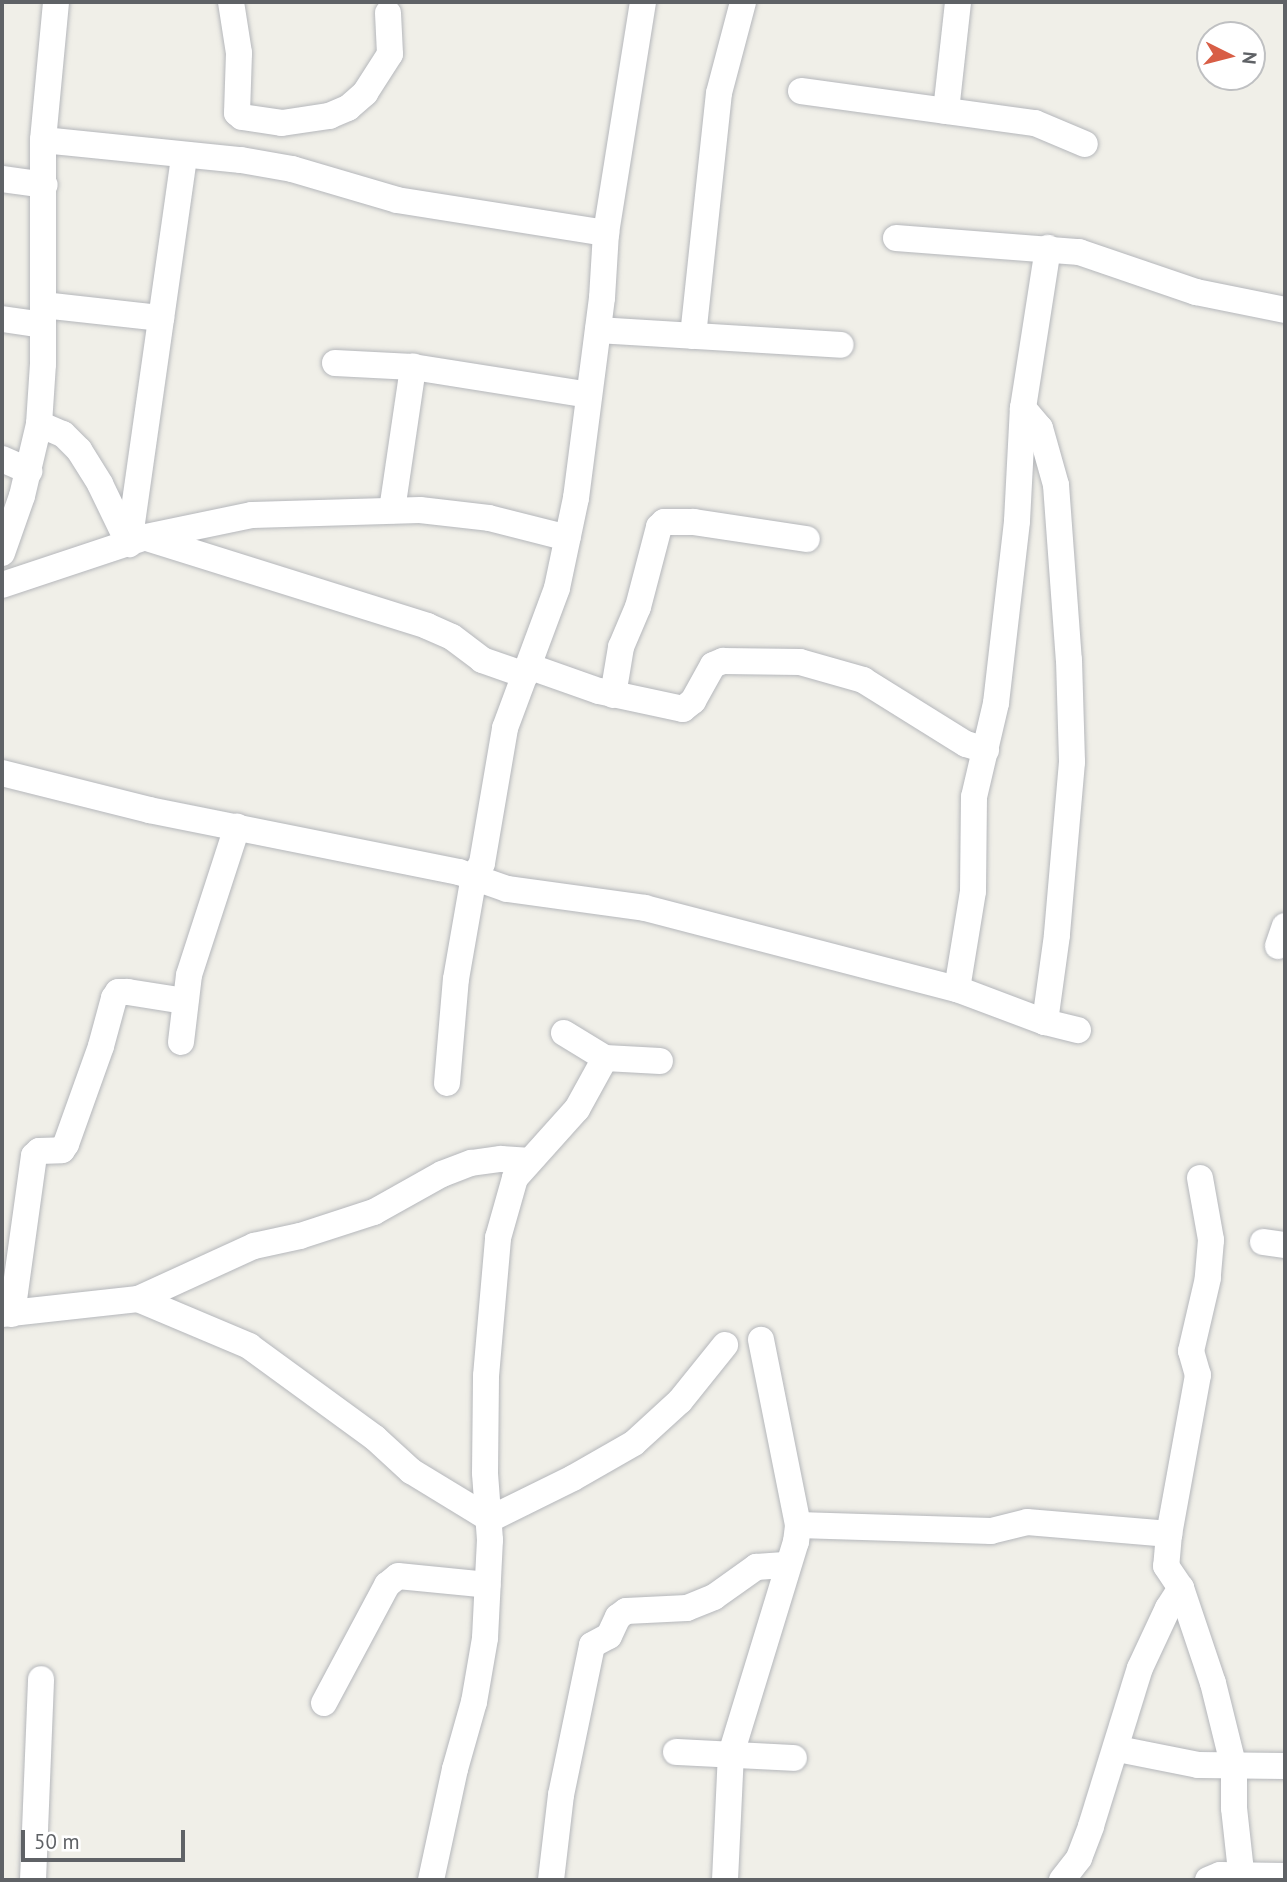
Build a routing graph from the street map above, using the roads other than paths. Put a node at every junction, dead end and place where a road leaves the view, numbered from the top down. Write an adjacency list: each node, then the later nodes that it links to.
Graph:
1 (56, 2): 9 (street)
2 (231, 2): 6 (street)
3 (643, 2): 14 (street)
4 (743, 2): 22 (street)
5 (958, 2): 8 (street)
6 (388, 13)
7 (801, 91): 8 (street)
8 (946, 111): 10 (street)
9 (43, 139): 11 (street); 13 (street)
10 (1085, 144)
11 (184, 156): 14 (street); 19 (street)
12 (2, 179): 13 (street)
13 (45, 186): 18 (street)
14 (606, 233): 21 (street)
15 (896, 238): 16 (street)
16 (1048, 248): 17 (street); 27 (street)
17 (1285, 310)
18 (43, 315): 19 (street); 20 (street); 28 (street)
19 (161, 318): 34 (street)
20 (2, 319)
21 (598, 330): 22 (street); 26 (street)
22 (693, 336): 23 (street)
23 (841, 345)
24 (335, 363): 25 (street)
25 (413, 367): 26 (street); 31 (street)
26 (589, 395): 32 (street)
27 (1023, 408): 39 (street); 45 (street)
28 (39, 424): 30 (street); 34 (street)
29 (2, 459): 30 (street)
30 (29, 471): 35 (street)
31 (392, 510): 32 (street); 34 (street)
32 (568, 538): 37 (street)
33 (807, 539): 38 (street)
34 (137, 541): 36 (street); 37 (street)
35 (2, 553)
36 (2, 584)
37 (527, 670): 38 (street); 42 (street)
38 (613, 695): 39 (street)
39 (986, 750): 43 (street)
40 (2, 773): 41 (street)
41 (237, 827): 42 (street); 44 (street)
42 (474, 876): 43 (street); 51 (street)
43 (957, 989): 45 (street)
44 (185, 1001): 48 (street); 55 (street)
45 (1045, 1022): 46 (street)
46 (1078, 1030)
47 (564, 1033): 49 (street)
48 (181, 1042)
49 (605, 1058): 50 (street); 52 (street)
50 (660, 1061)
51 (447, 1083)
52 (527, 1161): 54 (street); 58 (street)
53 (1200, 1178): 60 (street)
54 (138, 1299): 55 (street); 58 (street)
55 (7, 1314)
56 (761, 1340): 59 (street)
57 (725, 1345): 58 (street)
58 (490, 1519): 62 (street)
59 (798, 1525): 60 (street); 61 (street)
60 (1169, 1534): 63 (street)
61 (788, 1566): 68 (street); 76 (street)
62 (488, 1585): 65 (street); 75 (street)
63 (1181, 1588): 66 (street); 71 (street)
64 (41, 1679): 74 (street)
65 (324, 1703)
66 (1118, 1749): 71 (street); 78 (street)
67 (676, 1752): 68 (street)
68 (731, 1754): 69 (street); 77 (street)
69 (794, 1758)
70 (1285, 1766): 71 (street)
71 (1234, 1768): 73 (street)
72 (1285, 1876): 73 (street)
73 (1243, 1878): 79 (street)
74 (33, 1880)
75 (431, 1880)
76 (551, 1880)
77 (725, 1880)
78 (1062, 1880)
79 (1208, 1880)

